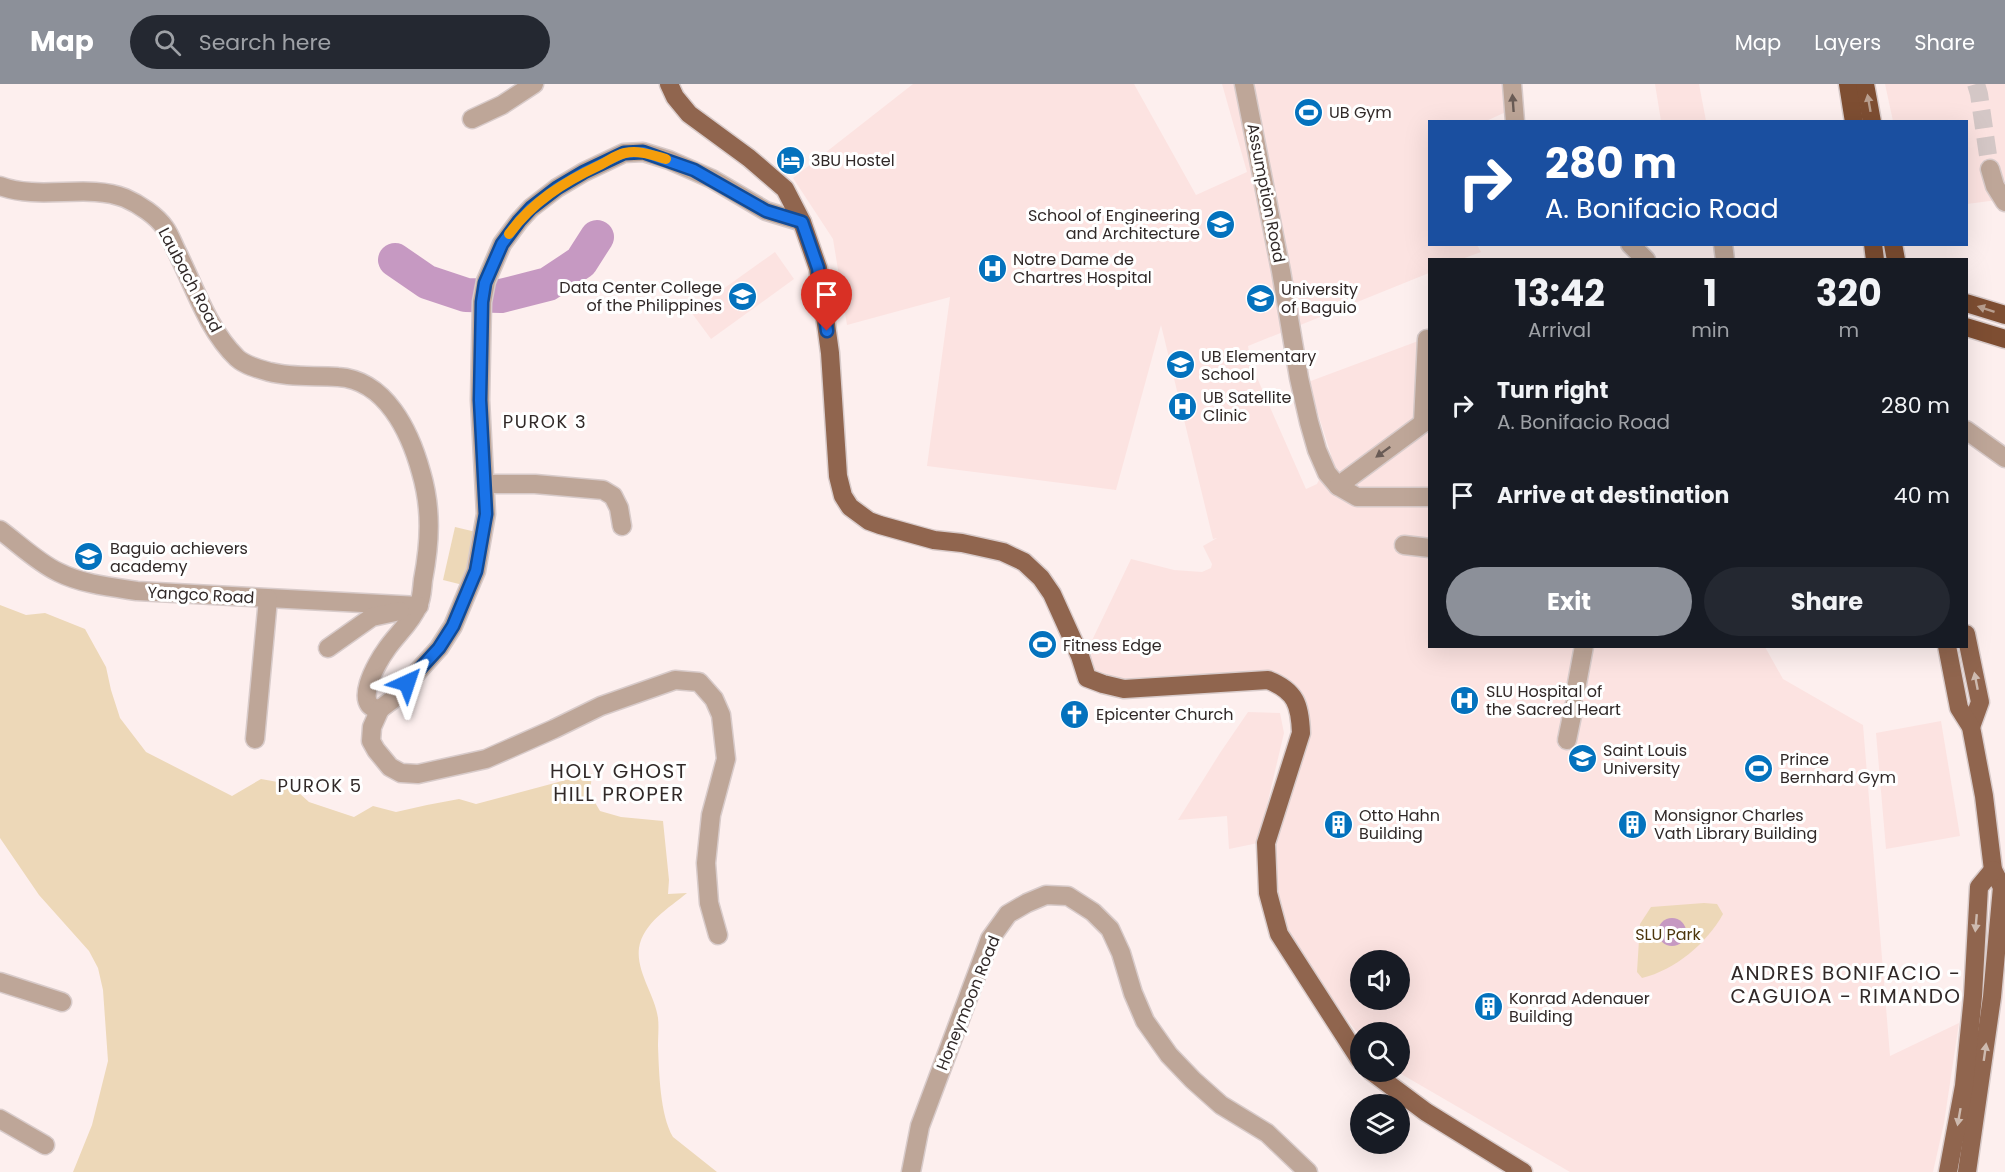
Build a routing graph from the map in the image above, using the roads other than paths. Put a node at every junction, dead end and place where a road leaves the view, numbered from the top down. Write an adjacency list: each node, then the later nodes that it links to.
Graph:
1 (534, 84): 7 (street)
2 (669, 84): 14 (main road)
3 (1244, 84): 26 (street, Assumption Road)
4 (1512, 84): 8 (street, one-way to 4)
5 (1848, 84): 9 (highway)
6 (1865, 84): 10 (highway, one-way to 6)
7 (472, 119)
8 (1515, 120)
9 (1854, 120)
10 (1872, 120)
11 (1990, 169): 13 (street)
12 (0, 186): 33 (street, Laubach Road)
13 (2005, 202)
14 (802, 222): 25 (street); 46 (main road)
15 (1632, 246): 16 (street)
16 (1644, 258)
17 (1968, 304): 18 (highway, one-way to 17)
18 (2005, 315)
19 (1968, 328): 21 (highway)
20 (1427, 339): 22 (street)
21 (2005, 339)
22 (1426, 421): 26 (street, one-way to 26)
23 (1968, 431): 24 (street)
24 (2000, 449)
25 (486, 484): 28 (street); 38 (street)
26 (1338, 486): 27 (street, Assumption Road)
27 (1428, 497)
28 (622, 526)
29 (0, 530): 32 (street, Yangco Road)
30 (1404, 545): 31 (street)
31 (1428, 548)
32 (268, 599): 33 (street, Yangco Road); 40 (street)
33 (419, 606): 35 (street); 38 (street, Laubach Road)
34 (1968, 644): 39 (main road, one-way to 34)
35 (328, 648)
36 (1584, 648): 41 (street)
37 (1947, 648): 39 (main road)
38 (380, 709): 43 (street)
39 (1971, 727): 42 (main road)
40 (255, 739)
41 (1567, 740)
42 (1993, 870): 53 (main road, one-way to 53); 54 (main road, one-way to 42)
43 (718, 935)
44 (0, 982): 45 (street)
45 (62, 1002)
46 (1350, 1044)
47 (1386, 1082): 52 (main road)
48 (0, 1119): 49 (street)
49 (45, 1145)
50 (911, 1172): 51 (street, Honeymoon Road)
51 (1308, 1172)
52 (1523, 1172)
53 (1948, 1172)
54 (1967, 1172)

